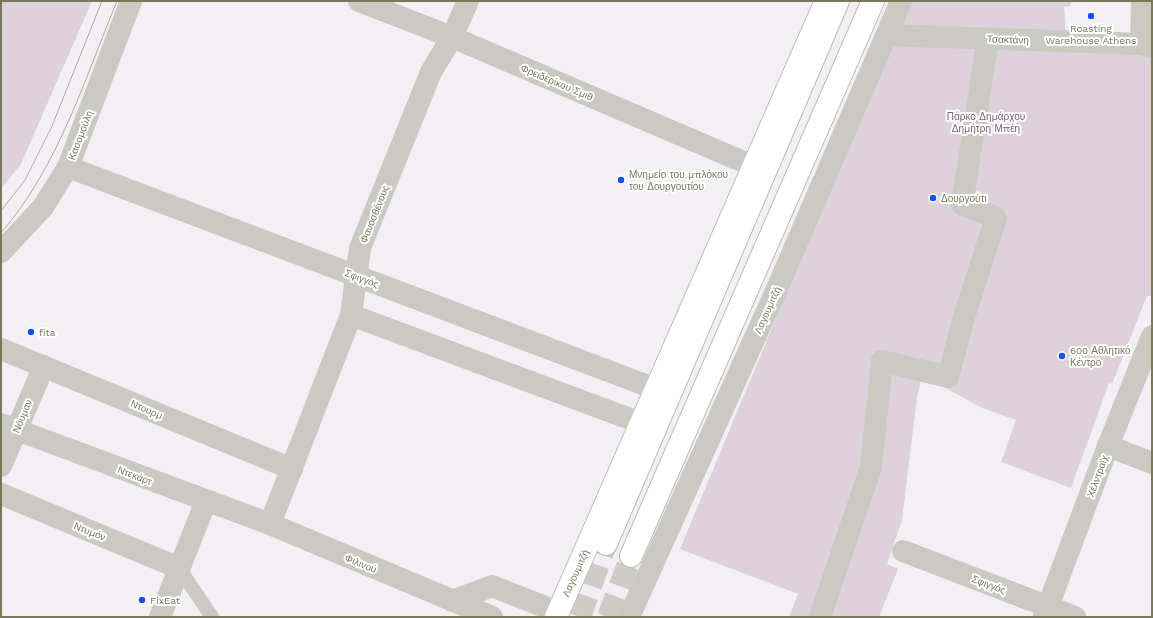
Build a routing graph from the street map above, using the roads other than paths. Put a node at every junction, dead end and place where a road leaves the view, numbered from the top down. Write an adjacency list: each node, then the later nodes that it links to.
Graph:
1 (131, 1): 14 (street, Κασομούλη)
2 (359, 1): 10 (street, Φρειδερίκου Σμιθ)
3 (468, 1): 10 (street, Φανοσθένους)
4 (826, 1): 13 (main road, Λαγουμιτζή)
5 (838, 1): 31 (main road)
6 (873, 1): 33 (main road)
7 (901, 1): 9 (street, Λαγουμιτζή)
8 (1142, 1): 12 (street)
9 (887, 35): 11 (street, Τσακτάνη); 41 (street, Λαγουμιτζή)
10 (452, 37): 13 (street, Φρειδερίκου Σμιθ); 16 (street, Φανοσθένους)
11 (988, 38): 12 (street, Τσακτάνη); 42 (street)
12 (1146, 45)
13 (753, 166): 21 (main road, Λαγουμιτζή)
14 (68, 167): 15 (street, Κασομούλη); 16 (street, Σφιγγός)
15 (1, 252)
16 (356, 276): 17 (street, Φανοσθένους); 21 (street, Σφιγγός)
17 (351, 315): 22 (street); 27 (street, Φανοσθένους)
18 (1150, 344): 24 (street, Χέλντραϊχ)
19 (1, 350): 20 (street, Ντουρμ)
20 (44, 366): 23 (street, Νόυμαν); 27 (street, Ντουρμ)
21 (656, 389): 22 (main road, Λαγουμιτζή)
22 (641, 423): 37 (main road, Λαγουμιτζή)
23 (9, 427): 26 (street, Νόυμαν); 29 (street, Ντεκάρτ)
24 (1108, 446): 25 (street); 36 (street, Χέλντραϊχ)
25 (1152, 463)
26 (1, 466)
27 (292, 469): 30 (street, Φανοσθένους)
28 (1, 494): 34 (street, Ντυμόν)
29 (206, 501): 30 (street, Ντεκάρτ); 34 (street)
30 (270, 524): 35 (street, Φιλινού)
31 (606, 544)
32 (903, 551): 36 (street, Σφιγγός)
33 (632, 556)
34 (179, 568): 38 (street); 39 (lane)
35 (452, 601): 37 (street); 40 (street, Φιλινού)
36 (1046, 612): 43 (street, Σφιγγός)
37 (562, 615)
38 (160, 617)
39 (212, 617)
40 (492, 617)
41 (629, 617)
42 (820, 617)
43 (1074, 617)

